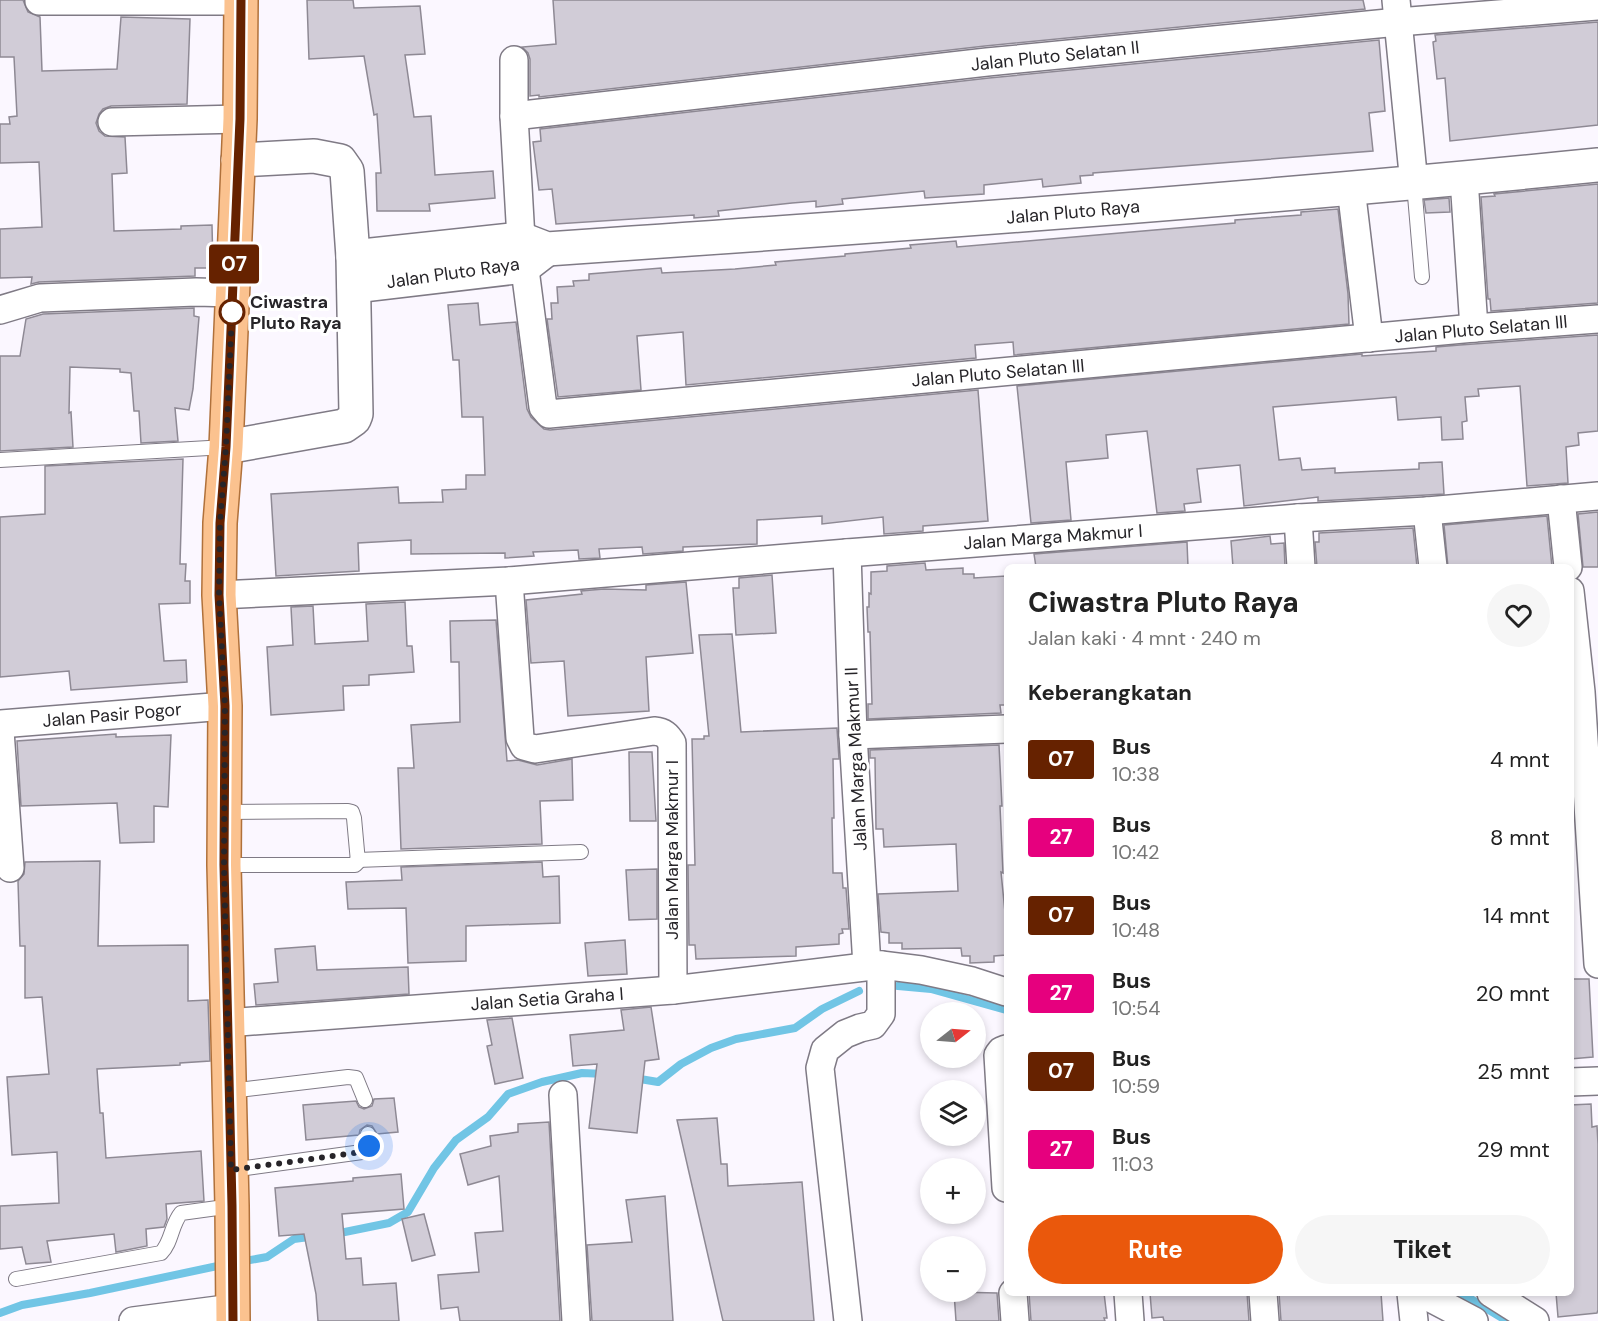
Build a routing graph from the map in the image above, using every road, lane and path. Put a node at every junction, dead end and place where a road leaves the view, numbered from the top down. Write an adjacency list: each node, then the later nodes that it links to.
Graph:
1 (241, 1): 2 (street); 7 (main road)
2 (39, 2)
3 (1598, 6): 4 (street, Jalan Pluto Selatan II)
4 (1397, 11): 6 (street, Jalan Pluto Selatan II); 12 (street)
5 (514, 60): 6 (street)
6 (514, 116): 14 (street)
7 (240, 119): 8 (street); 9 (main road)
8 (112, 122)
9 (238, 160): 15 (street); 17 (main road)
10 (1598, 165): 11 (street, Jalan Pluto Raya)
11 (1464, 179): 12 (street, Jalan Pluto Raya); 20 (street)
12 (1414, 184): 13 (street, Jalan Pluto Raya); 16 (lane)
13 (1352, 188): 14 (street, Jalan Pluto Raya); 21 (street)
14 (531, 251): 15 (street, Jalan Pluto Raya); 21 (street, Jalan Pluto Selatan III)
15 (354, 271): 22 (street)
16 (1422, 276)
17 (233, 293): 18 (street); 22 (main road)
18 (0, 310)
19 (1598, 319): 20 (street, Jalan Pluto Selatan III)
20 (1474, 328): 21 (street, Jalan Pluto Selatan III)
21 (1369, 338)
22 (226, 447): 23 (lane); 33 (main road)
23 (0, 460)
24 (1598, 496): 25 (street, Jalan Marga Makmur I)
25 (1561, 499): 26 (street, Jalan Marga Makmur I); 31 (street)
26 (1427, 511): 27 (street, Jalan Marga Makmur I); 30 (street)
27 (1298, 518): 28 (street, Jalan Marga Makmur I); 29 (street)
28 (847, 553): 32 (street, Jalan Marga Makmur I); 40 (street, Jalan Marga Makmur II)
29 (1300, 564)
30 (1433, 564)
31 (1568, 564)
32 (509, 581): 33 (street, Jalan Marga Makmur I); 49 (street, Jalan Marga Makmur I)
33 (219, 595): 36 (main road)
34 (1574, 622): 35 (street)
35 (1583, 692): 42 (street)
36 (225, 706): 37 (street, Jalan Pasir Pogor); 41 (main road)
37 (0, 724)
38 (1004, 729): 40 (street)
39 (0, 731): 46 (street)
40 (854, 735): 48 (street, Jalan Marga Makmur II)
41 (225, 812): 44 (lane); 45 (main road)
42 (1593, 821): 47 (street)
43 (581, 852): 44 (lane)
44 (357, 860): 45 (lane)
45 (224, 865): 51 (main road)
46 (10, 868)
47 (1598, 954)
48 (874, 965): 49 (street, Jalan Setia Graha I); 50 (street, Jalan Setia Graha I); 72 (street, Jalan Marga Makmur II)
49 (673, 990): 51 (street, Jalan Setia Graha I)
50 (1004, 991)
51 (226, 1023): 55 (main road)
52 (1004, 1050): 59 (street)
53 (1598, 1081): 54 (street)
54 (1574, 1082)
55 (230, 1091): 57 (lane); 60 (main road)
56 (563, 1095): 71 (street)
57 (365, 1100)
58 (368, 1134): 60 (lane)
59 (1004, 1155)
60 (231, 1170): 61 (main road)
61 (232, 1206): 62 (lane); 69 (main road)
62 (16, 1279)
63 (1013, 1296): 73 (street)
64 (1128, 1296): 74 (street)
65 (1263, 1296): 75 (street)
66 (1411, 1296): 76 (street)
67 (1427, 1296): 77 (street)
68 (1497, 1296): 78 (street)
69 (233, 1305): 70 (street)
70 (133, 1321)
71 (576, 1321)
72 (848, 1321)
73 (1015, 1321)
74 (1130, 1321)
75 (1265, 1321)
76 (1414, 1321)
77 (1474, 1321)
78 (1535, 1321)

